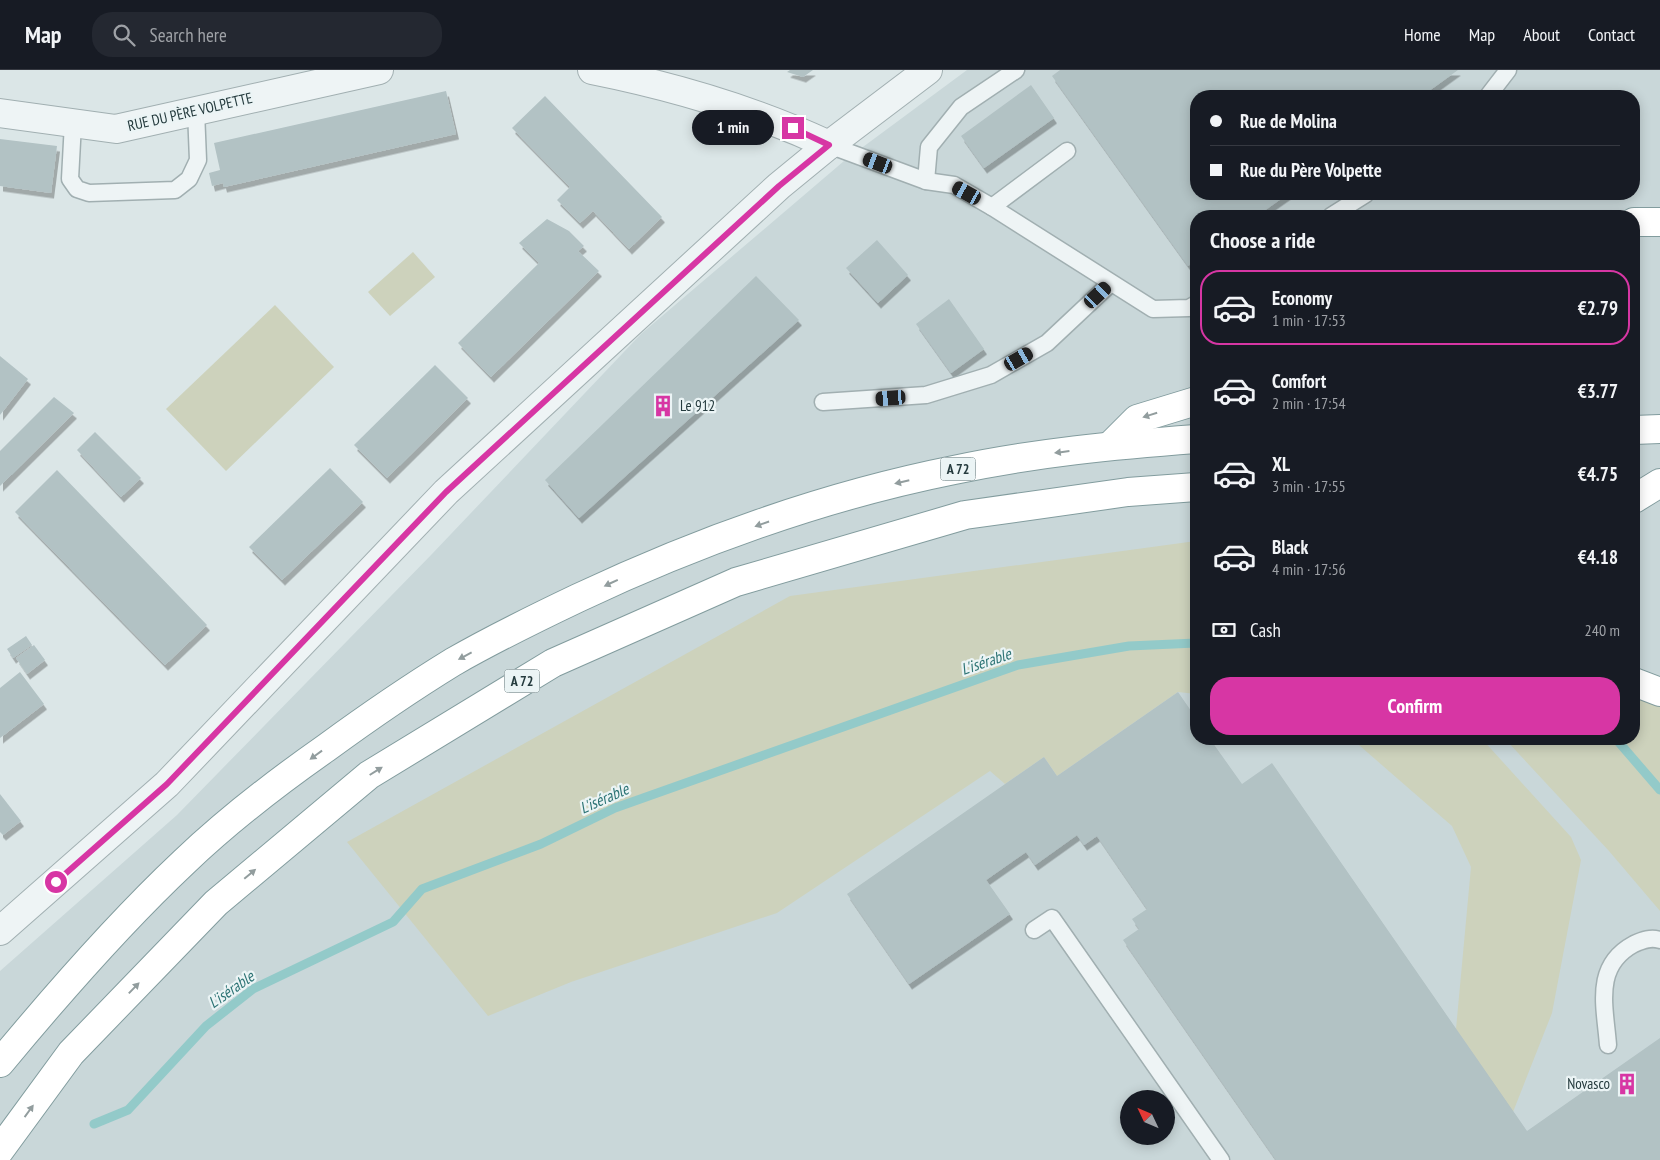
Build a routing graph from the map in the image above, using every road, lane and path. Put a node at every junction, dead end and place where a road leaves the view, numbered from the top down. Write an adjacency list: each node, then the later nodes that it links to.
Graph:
1 (379, 70): 7 (street, RUE DU PÈRE VOLPETTE)
2 (592, 70): 10 (street)
3 (928, 70): 10 (street)
4 (1016, 70): 12 (lane)
5 (1508, 70): 6 (lane)
6 (1493, 90)
7 (196, 111): 9 (street, RUE DU PÈRE VOLPETTE); 9 (lane)
8 (0, 113): 9 (street, RUE DU PÈRE VOLPETTE)
9 (73, 123)
10 (829, 145): 12 (lane); 34 (street)
11 (1067, 150): 14 (lane)
12 (926, 182): 14 (lane)
13 (1356, 200): 15 (lane)
14 (992, 207): 18 (lane)
15 (1341, 210)
16 (1640, 222): 17 (highway)
17 (1660, 222)
18 (1111, 283): 19 (lane); 20 (lane)
19 (1190, 308)
20 (823, 402)
21 (1190, 403): 25 (highway, one-way to 25)
22 (1660, 429): 23 (highway)
23 (1640, 430)
24 (1190, 439): 25 (highway, A 72)
25 (1110, 446): 37 (highway, A 72, one-way to 37)
26 (1640, 474): 27 (highway)
27 (1660, 474)
28 (1660, 483): 30 (highway)
29 (1190, 488): 38 (highway, A 72, one-way to 29)
30 (1640, 495)
31 (1640, 684): 32 (highway)
32 (1660, 692)
33 (1034, 930): 39 (lane)
34 (0, 931)
35 (1660, 940): 36 (lane)
36 (1608, 1044)
37 (0, 1063)
38 (0, 1150)
39 (1221, 1160)

